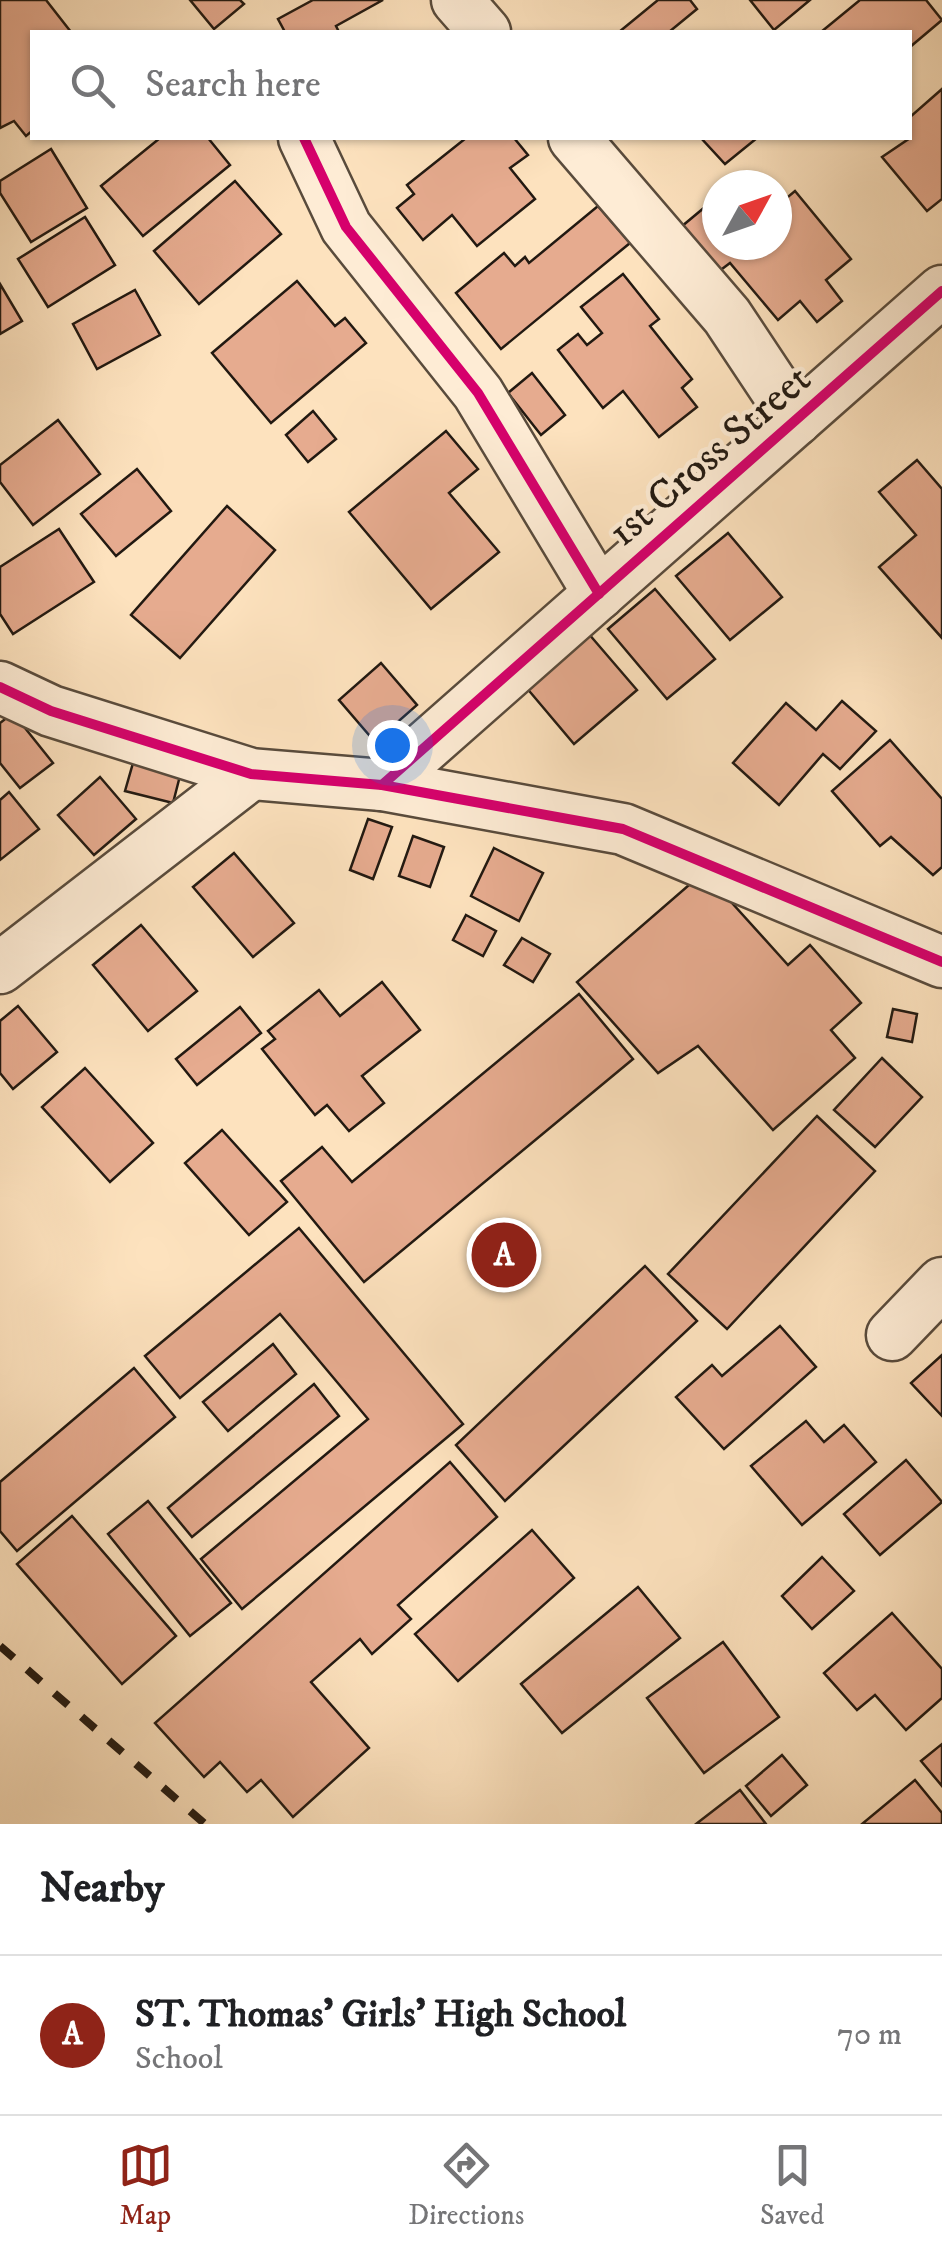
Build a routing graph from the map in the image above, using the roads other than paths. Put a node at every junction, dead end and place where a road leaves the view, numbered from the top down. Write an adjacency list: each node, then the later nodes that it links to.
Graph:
1 (457, 0): 2 (street)
2 (483, 30)
3 (305, 140): 7 (street)
4 (576, 140): 6 (street)
5 (942, 292): 6 (street, 1st Cross Street)
6 (796, 420): 7 (street, 1st Cross Street)
7 (599, 594): 10 (street, 1st Cross Street)
8 (0, 687): 9 (street)
9 (251, 774): 10 (street); 12 (street)
10 (382, 784): 11 (street)
11 (936, 950)
12 (0, 968)
13 (942, 1283): 14 (street)
14 (892, 1335)

